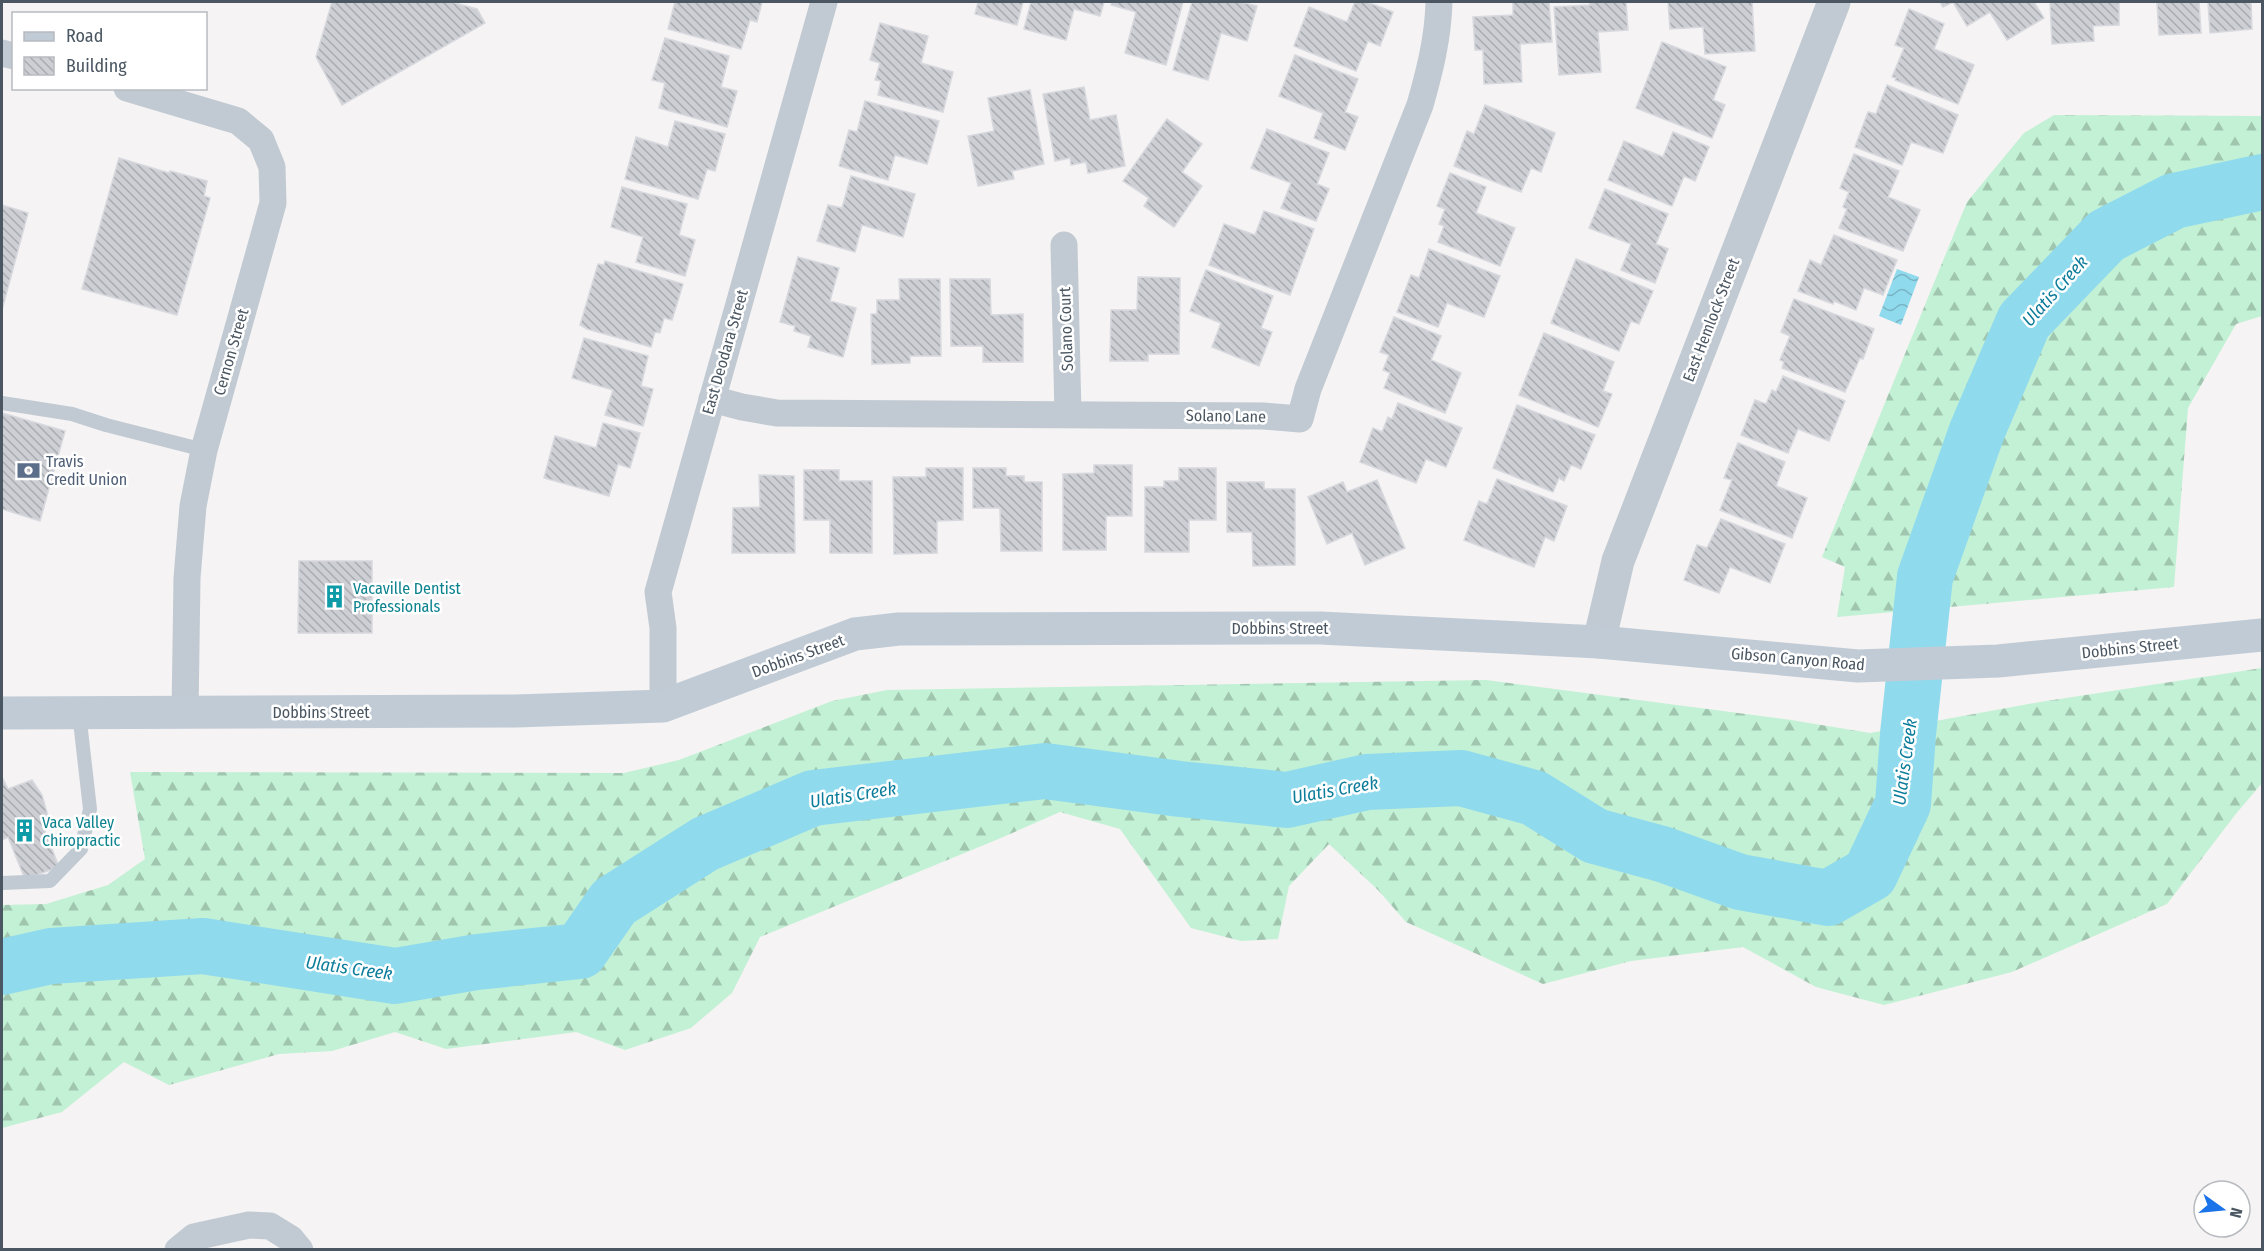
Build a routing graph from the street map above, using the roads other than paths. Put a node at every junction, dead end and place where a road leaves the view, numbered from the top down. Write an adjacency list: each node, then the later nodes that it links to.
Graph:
1 (824, 2): 6 (street, East Deodara Street)
2 (1439, 2): 8 (street, Solano Lane)
3 (1834, 2): 11 (street, East Hemlock Street)
4 (134, 90): 9 (street, Cernon Street)
5 (1064, 245): 8 (street, Solano Court)
6 (712, 399): 8 (street, Solano Lane); 13 (street, East Deodara Street)
7 (2, 404): 9 (lane)
8 (1068, 414)
9 (204, 450): 16 (street, Cernon Street)
10 (2262, 634): 12 (main road, Dobbins Street)
11 (1599, 642): 12 (main road, Gibson Canyon Road); 13 (main road, Dobbins Street)
12 (1998, 661)
13 (663, 706): 16 (main road, Dobbins Street)
14 (2, 713): 15 (main road, Dobbins Street)
15 (79, 713): 16 (main road, Dobbins Street); 17 (lane)
16 (186, 713)
17 (2, 883)
18 (178, 1250): 19 (street)
19 (300, 1250)

